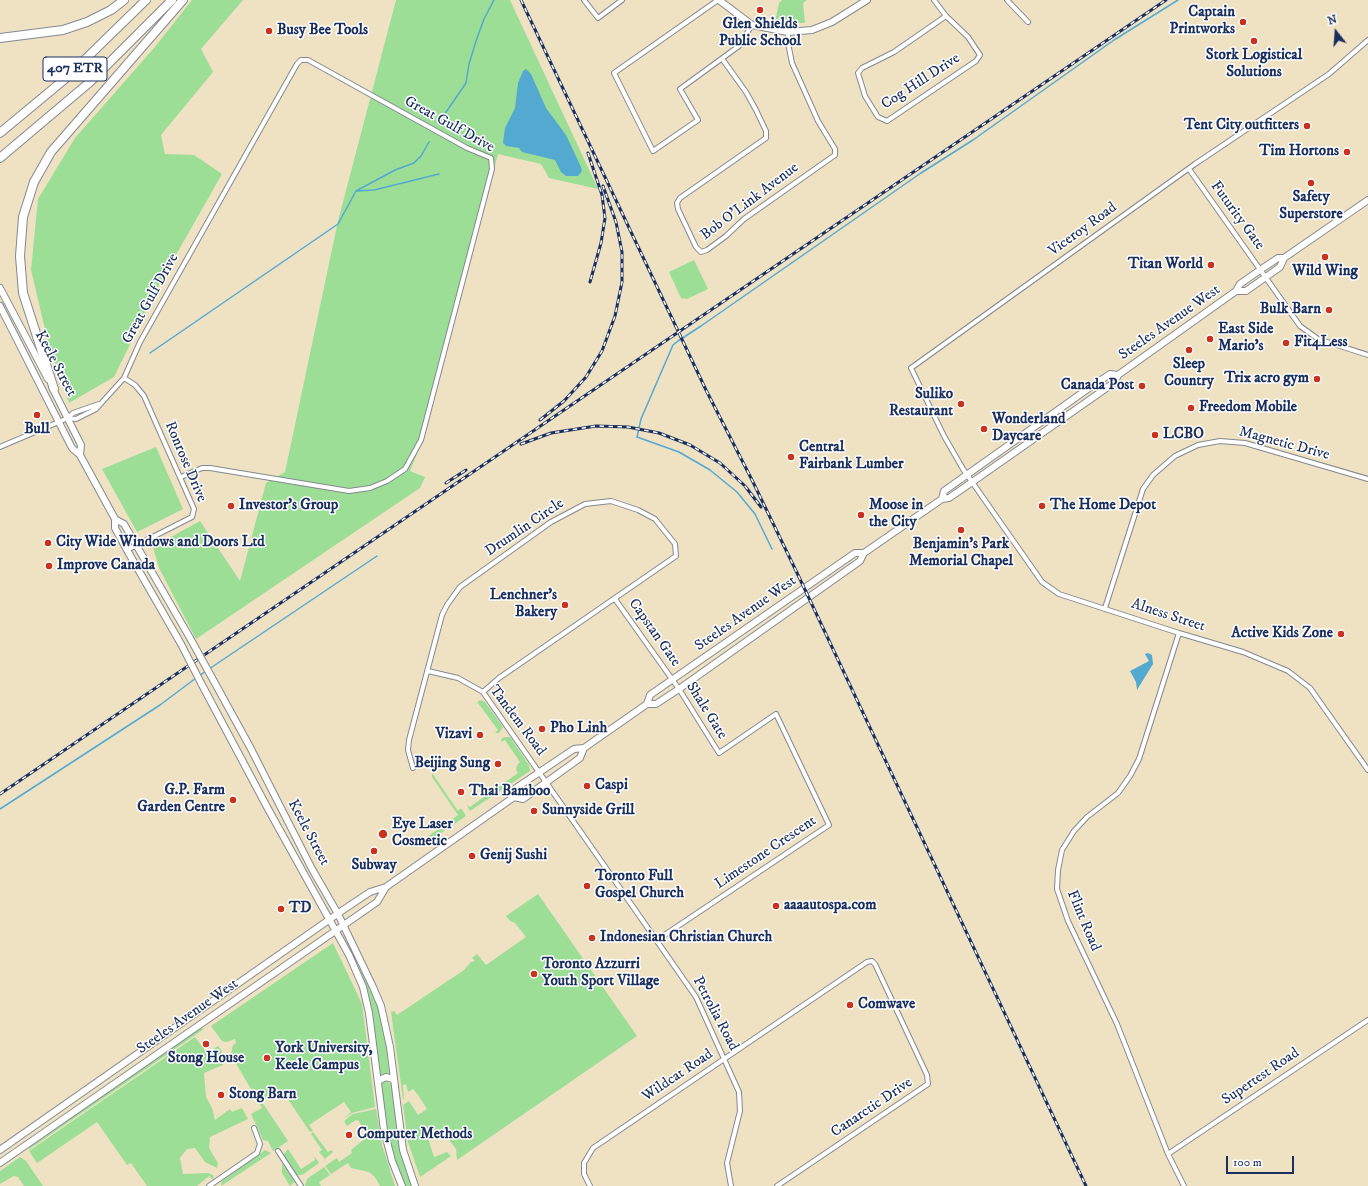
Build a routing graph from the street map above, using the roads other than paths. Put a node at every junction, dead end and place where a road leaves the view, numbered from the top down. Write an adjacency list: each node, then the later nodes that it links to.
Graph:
1 (124, 0): 15 (highway)
2 (146, 0): 18 (highway, 407 ETR)
3 (172, 0): 19 (highway, 407 ETR)
4 (183, 0): 32 (highway)
5 (584, 0): 6 (street)
6 (622, 0)
7 (718, 0): 13 (main road); 17 (street)
8 (867, 0): 14 (main road)
9 (934, 0): 11 (street, Cog Hill Drive)
10 (1007, 0): 12 (street)
11 (946, 16): 11 (street, Cog Hill Drive)
12 (1028, 22)
13 (752, 25): 14 (main road); 17 (street)
14 (788, 32): 17 (street, Bob O'Link Avenue)
15 (0, 38)
16 (1368, 40): 20 (street, Viceroy Road)
17 (723, 60)
18 (0, 133)
19 (0, 158)
20 (1189, 169): 23 (street, Futurity Gate); 38 (street, Viceroy Road)
21 (1368, 200): 22 (main road, Steeles Avenue West)
22 (1284, 258): 23 (main road, Steeles Avenue West); 24 (main road, Steeles Avenue West)
23 (1260, 270): 24 (street, Futurity Gate); 26 (main road, Steeles Avenue West)
24 (1265, 278): 26 (main road, Steeles Avenue West); 28 (street, Futurity Gate)
25 (0, 288): 32 (main road, Keele Street)
26 (1236, 291): 29 (main road, Steeles Avenue West)
27 (0, 306): 35 (main road, Keele Street)
28 (1368, 355)
29 (1118, 375): 31 (main road, Steeles Avenue West); 33 (main road, Steeles Avenue West)
30 (124, 378): 34 (street, Great Gulf Drive); 39 (street, Ronrose Drive); 39 (street, Great Gulf Drive)
31 (1089, 388): 33 (main road); 38 (main road, Steeles Avenue West)
32 (54, 389): 34 (main road, Keele Street)
33 (1094, 396): 41 (main road, Steeles Avenue West)
34 (68, 418): 35 (street, Great Gulf Drive); 37 (main road, Keele Street)
35 (58, 421): 36 (street, Great Gulf Drive); 37 (main road, Keele Street)
36 (0, 447)
37 (80, 455): 43 (main road, Keele Street)
38 (968, 476): 41 (street, Alness Street); 42 (main road, Steeles Avenue West)
39 (181, 477): 44 (street, Ronrose Drive)
40 (1368, 480): 48 (street, Magnetic Drive)
41 (972, 482): 42 (main road, Steeles Avenue West); 48 (street, Alness Street)
42 (942, 499): 46 (main road, Steeles Avenue West)
43 (114, 519): 44 (main road, Keele Street); 45 (main road, Keele Street)
44 (136, 546): 45 (street, Ronrose Drive); 65 (main road, Keele Street, bridge)
45 (127, 550): 66 (main road, Keele Street, bridge)
46 (864, 553): 51 (main road, Steeles Avenue West); 52 (main road, Steeles Avenue West)
47 (615, 599): 50 (street, Drumlin Circle); 51 (street, Capstan Gate); 53 (street, Drumlin Circle)
48 (1105, 608): 49 (street, Alness Street)
49 (1179, 633): 58 (street, Alness Street); 78 (street, Flint Road)
50 (428, 670): 53 (street, Tandem Road); 59 (street)
51 (673, 681): 52 (street, Shale Gate); 54 (main road, Steeles Avenue West)
52 (679, 689): 54 (main road, Steeles Avenue West); 56 (street, Shale Gate)
53 (483, 692): 61 (street, Tandem Road)
54 (647, 704): 55 (main road, Steeles Avenue West)
55 (584, 748): 61 (main road, Steeles Avenue West); 62 (main road, Steeles Avenue West)
56 (719, 753): 69 (street, Limestone Crescent)
57 (1368, 758): 58 (street)
58 (1362, 762): 60 (street, Alness Street)
59 (413, 768)
60 (1368, 770)
61 (540, 772): 62 (street, Petrolia Road); 63 (main road, Steeles Avenue West)
62 (546, 782): 63 (main road, Steeles Avenue West); 69 (street, Petrolia Road)
63 (514, 797): 64 (main road, Steeles Avenue West)
64 (386, 887): 65 (main road, Steeles Avenue West); 67 (main road, Steeles Avenue West)
65 (338, 914): 66 (main road, Steeles Avenue West); 67 (main road, Keele Street)
66 (330, 919): 68 (main road, Keele Street); 76 (main road, Steeles Avenue West)
67 (344, 925): 68 (main road, Steeles Avenue West); 73 (main road, Keele Street)
68 (336, 930): 74 (main road, Keele Street); 79 (main road, Steeles Avenue West)
69 (656, 940): 72 (street, Petrolia Road)
70 (872, 962): 72 (street, Wildcat Road); 86 (street, Canarctic Drive)
71 (1368, 1020): 78 (street, Supertest Road)
72 (725, 1058): 84 (street, Wildcat Road); 85 (street, Petrolia Road)
73 (393, 1079): 74 (main road); 83 (main road, Keele Street)
74 (378, 1081): 82 (main road, Keele Street)
75 (254, 1128): 80 (street)
76 (0, 1150)
77 (278, 1151): 81 (street)
78 (1168, 1154): 87 (street, Flint Road)
79 (0, 1163)
80 (212, 1185)
81 (301, 1186)
82 (402, 1186)
83 (415, 1186)
84 (590, 1186)
85 (731, 1186)
86 (777, 1186)
87 (1184, 1186)

